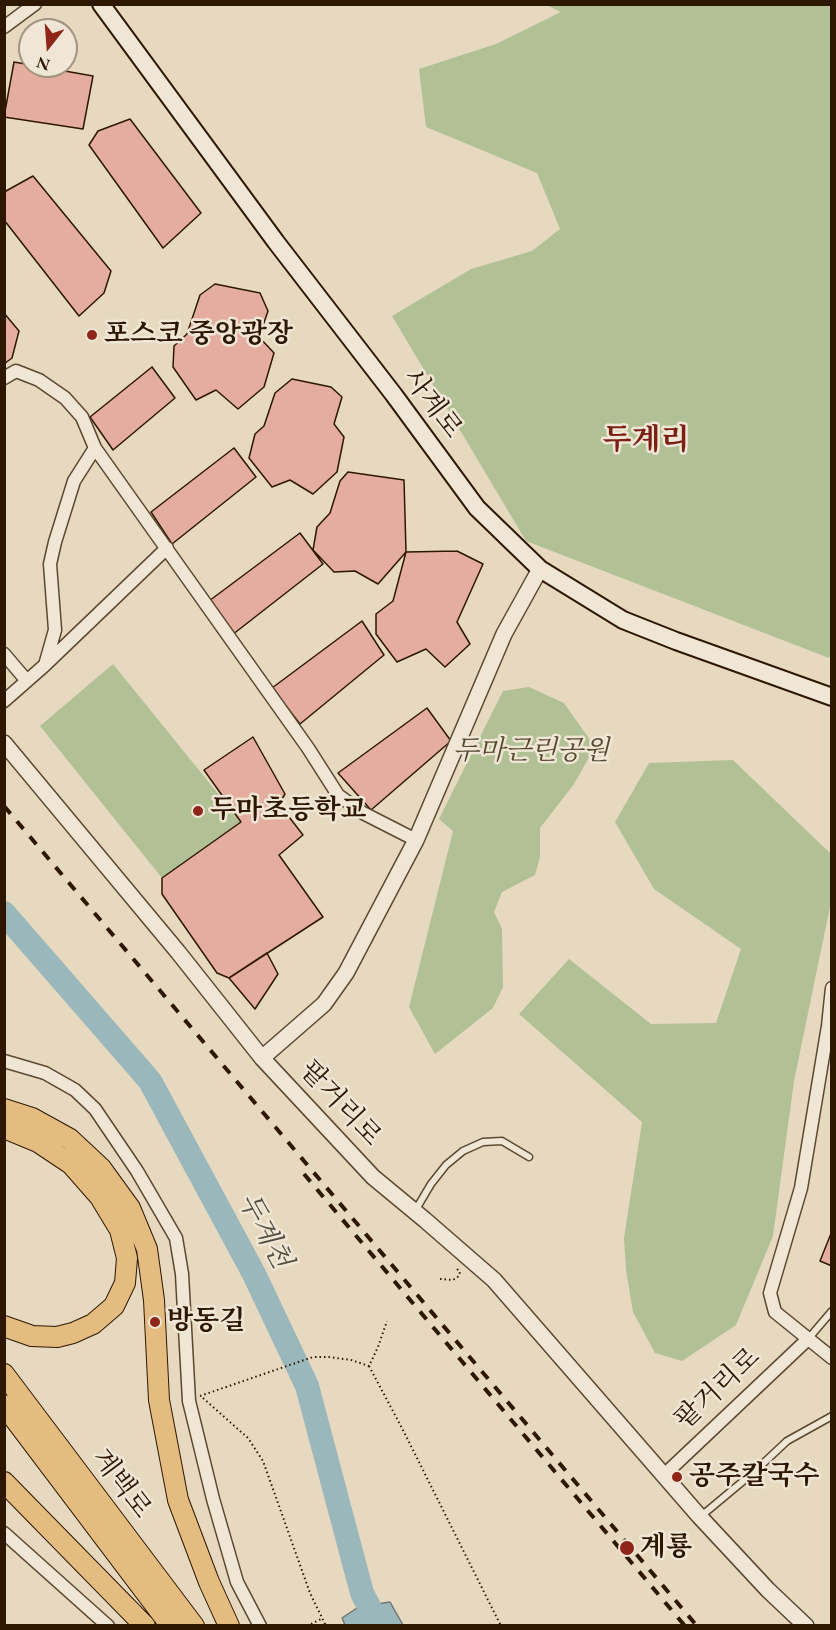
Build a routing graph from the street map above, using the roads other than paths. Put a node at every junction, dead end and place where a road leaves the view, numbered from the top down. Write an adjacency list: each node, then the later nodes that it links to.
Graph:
1 (35, 4): 3 (street)
2 (101, 4): 7 (main road, 사계로)
3 (4, 27)
4 (4, 378): 5 (street)
5 (95, 448): 6 (street); 9 (street)
6 (167, 548): 9 (street); 14 (street)
7 (540, 569): 11 (main road, 사계로); 14 (street)
8 (4, 654): 10 (street)
9 (45, 665): 10 (street)
10 (27, 681): 12 (street)
11 (831, 697)
12 (4, 701)
13 (4, 743): 16 (street, 팥거리로)
14 (416, 840): 16 (street)
15 (831, 988): 24 (street)
16 (262, 1058): 21 (street, 팥거리로)
17 (4, 1061): 38 (street)
18 (4, 1109): 37 (highway)
19 (4, 1128): 23 (highway)
20 (529, 1157): 21 (lane)
21 (415, 1211): 29 (street, 팥거리로)
22 (831, 1311): 24 (lane)
23 (4, 1326)
24 (808, 1339): 25 (street); 29 (street, 팥거리로)
25 (831, 1358)
26 (4, 1374): 36 (highway, 계백로)
27 (4, 1405): 35 (highway, 계백로)
28 (831, 1416): 31 (lane)
29 (663, 1476): 31 (street, 팥거리로)
30 (4, 1482): 34 (highway)
31 (700, 1517): 39 (street, 팥거리로)
32 (4, 1533): 33 (street)
33 (108, 1626)
34 (145, 1626)
35 (171, 1626)
36 (194, 1626)
37 (230, 1626)
38 (260, 1626)
39 (806, 1626)

